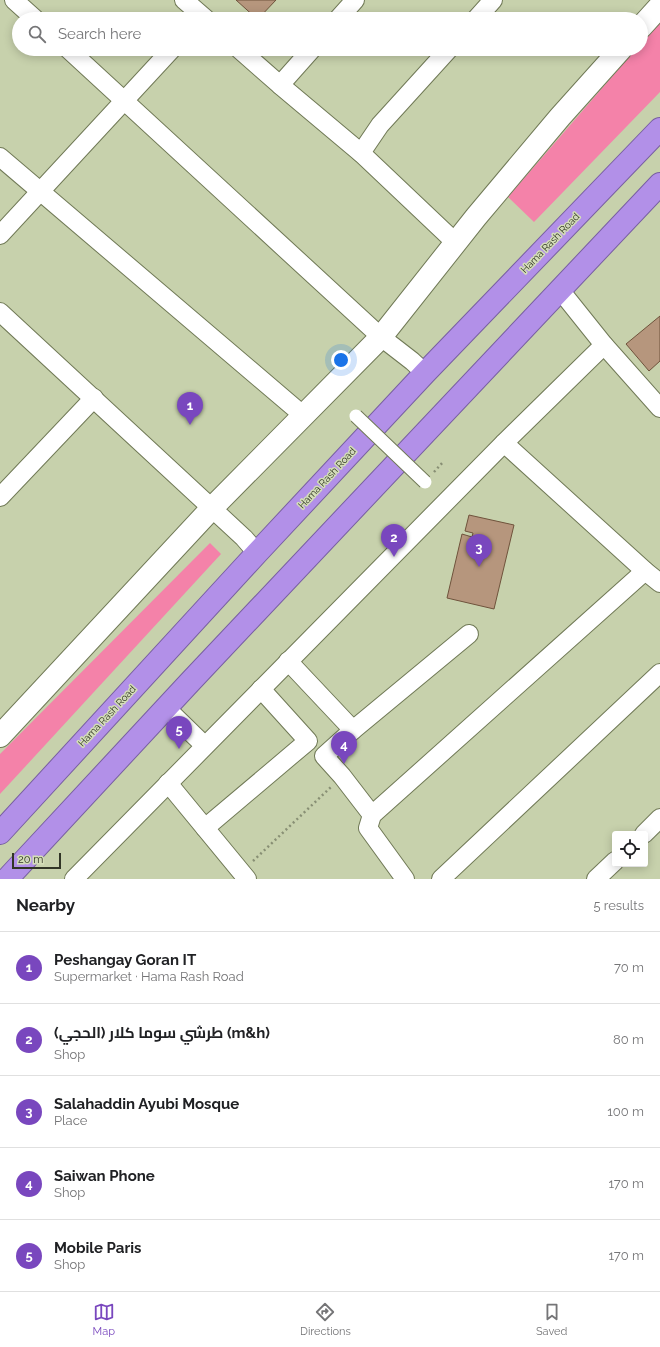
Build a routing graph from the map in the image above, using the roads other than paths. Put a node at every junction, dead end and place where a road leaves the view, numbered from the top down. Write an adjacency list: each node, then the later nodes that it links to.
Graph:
1 (14, 0): 6 (street)
2 (184, 0): 7 (street)
3 (355, 0): 8 (street)
4 (493, 0): 9 (street)
5 (660, 6): 10 (street)
6 (27, 12)
7 (196, 12)
8 (344, 12)
9 (482, 12)
10 (648, 19)
11 (76, 56): 18 (street)
12 (165, 56): 18 (street)
13 (247, 56): 17 (street)
14 (306, 56): 17 (street)
15 (443, 56): 20 (street)
16 (615, 56): 25 (street)
17 (280, 85): 20 (street)
18 (124, 100): 23 (street); 28 (street)
19 (660, 129): 30 (highway, Hama Rash Road)
20 (361, 153): 25 (street)
21 (0, 157): 23 (street)
22 (660, 184): 26 (highway)
23 (40, 192): 24 (street); 33 (street)
24 (0, 235)
25 (456, 243): 28 (street)
26 (560, 290): 29 (street); 46 (highway)
27 (0, 312): 31 (street)
28 (381, 338): 30 (street); 33 (street)
29 (604, 344): 32 (street); 35 (street)
30 (425, 373): 39 (highway, Hama Rash Road)
31 (94, 398): 37 (street); 38 (street)
32 (660, 408)
33 (304, 416): 38 (street)
34 (356, 416): 36 (street, bridge)
35 (504, 443): 40 (street); 43 (street)
36 (424, 482)
37 (0, 497)
38 (211, 509): 39 (street); 48 (street)
39 (257, 553): 57 (highway, Hama Rash Road)
40 (645, 571): 41 (street); 53 (street)
41 (660, 582)
42 (469, 634): 47 (street)
43 (288, 661): 45 (street); 47 (street)
44 (660, 673): 63 (street)
45 (261, 689): 49 (street); 50 (street)
46 (166, 708): 50 (street); 61 (highway)
47 (354, 730): 51 (street)
48 (0, 736)
49 (308, 740): 51 (street); 55 (street)
50 (204, 745): 52 (street)
51 (324, 756): 53 (street)
52 (168, 783): 55 (street); 59 (street)
53 (372, 815): 62 (street)
54 (660, 818): 56 (street)
55 (205, 828): 60 (street)
56 (647, 831)
57 (0, 833)
58 (612, 864): 64 (street)
59 (80, 876)
60 (244, 876)
61 (7, 879)
62 (405, 879)
63 (441, 879)
64 (596, 879)

